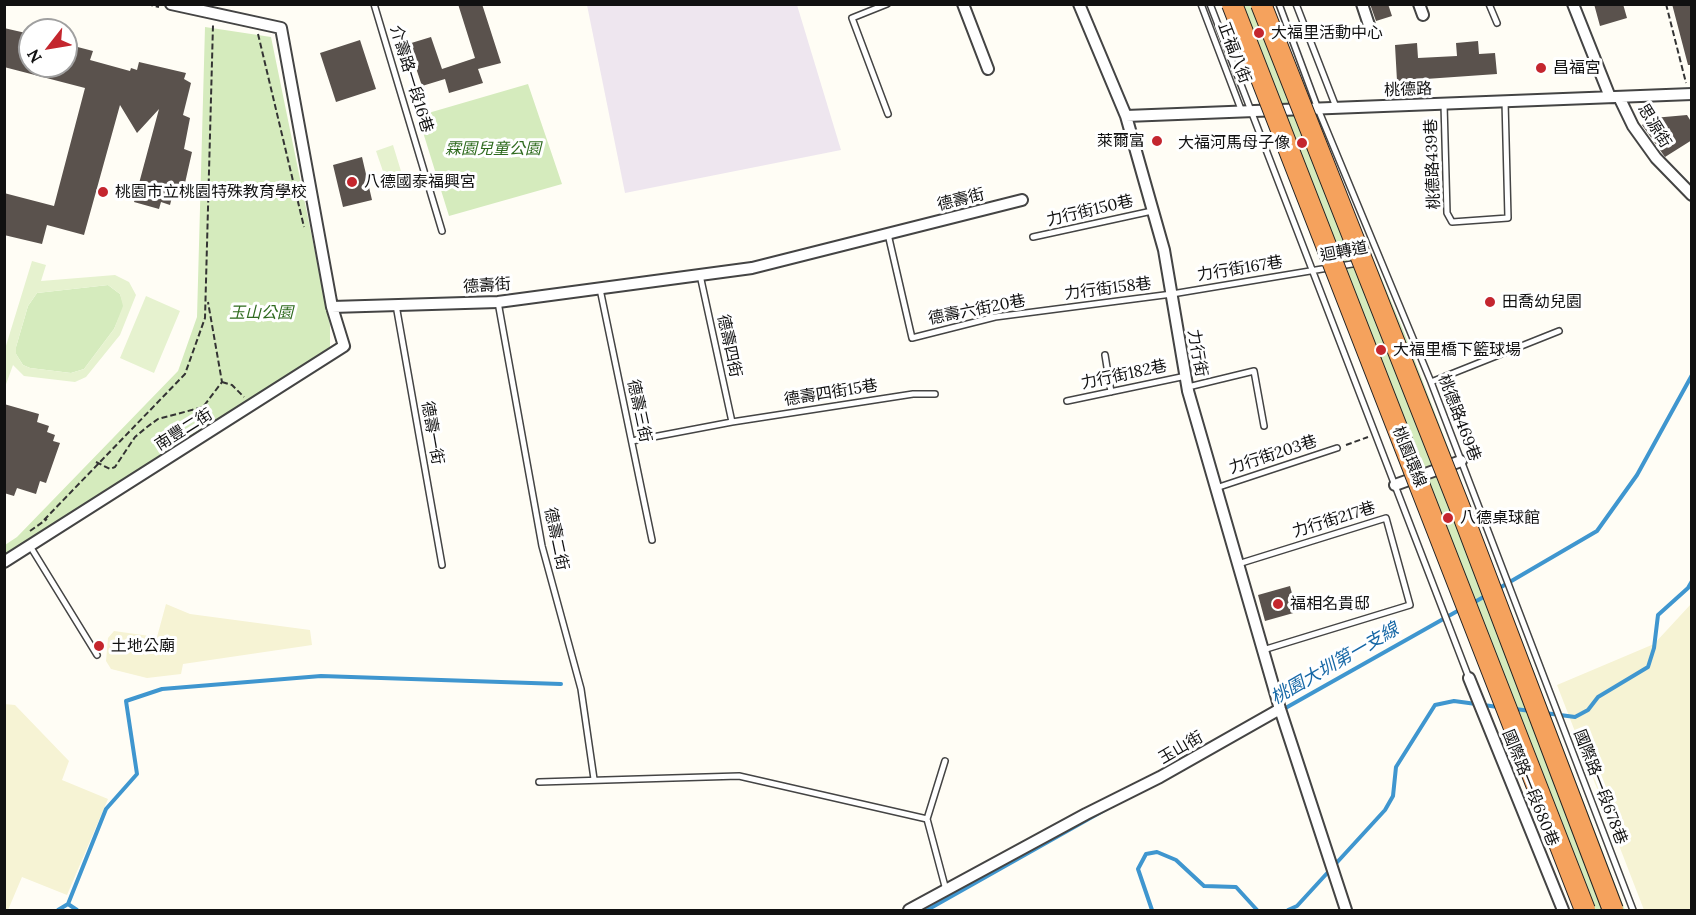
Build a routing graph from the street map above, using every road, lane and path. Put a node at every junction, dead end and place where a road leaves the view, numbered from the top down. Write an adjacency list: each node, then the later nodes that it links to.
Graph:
1 (374, 4): 34 (lane, 介壽路一段16巷)
2 (887, 4): 28 (lane)
3 (963, 4): 20 (street)
4 (1078, 4): 29 (street, 力行街)
5 (1201, 4): 27 (lane, 正福八街)
6 (1210, 4): 27 (lane)
7 (1232, 4): 86 (highway, 桃園環線, bridge)
8 (1261, 4): 87 (highway, 桃園環線, bridge)
9 (1279, 4): 26 (lane, 桃德路469巷)
10 (1296, 4): 25 (lane)
11 (1362, 4): 18 (street)
12 (1489, 4): 17 (lane)
13 (1573, 4): 22 (street, 思源街)
14 (1666, 4): 21 (path)
15 (175, 5): 46 (street)
16 (211, 22): 43 (path)
17 (1497, 22)
18 (1369, 25)
19 (258, 33): 33 (path)
20 (988, 69)
21 (1690, 94): 22 (street, 桃德路)
22 (1615, 97): 23 (street, 桃德路); 30 (street, 思源街)
23 (1505, 101): 24 (street, 桃德路); 24 (lane, 桃德路439巷)
24 (1444, 104): 25 (street, 桃德路)
25 (1336, 108): 26 (street, 桃德路)
26 (1318, 109): 27 (street, 桃德路); 37 (lane, 桃德路469巷)
27 (1247, 112): 29 (street, 桃德路); 38 (lane)
28 (888, 114)
29 (1126, 117): 32 (street, 力行街)
30 (1692, 195)
31 (1022, 200): 35 (street, 德壽街)
32 (1152, 211): 36 (lane, 力行街150巷); 42 (street, 力行街)
33 (304, 228)
34 (442, 231)
35 (888, 234): 39 (street, 德壽街); 47 (lane, 德壽六街20巷)
36 (1033, 237)
37 (1380, 259): 38 (lane, 迴轉道); 52 (lane, 桃德路469巷)
38 (1313, 271): 42 (lane, 力行街167巷); 59 (lane)
39 (700, 275): 41 (street, 德壽街); 57 (lane, 德壽四街)
40 (205, 286): 43 (path)
41 (599, 289): 44 (street, 德壽街); 60 (lane, 德壽三街)
42 (1172, 294): 47 (lane, 力行街158巷); 51 (street, 力行街)
43 (207, 298): 50 (path); 63 (path)
44 (498, 302): 45 (street, 德壽街); 79 (lane, 德壽二街)
45 (396, 305): 46 (street, 德壽街); 72 (lane, 德壽一街)
46 (332, 307): 68 (street, 南豐二街)
47 (1048, 311)
48 (1559, 332): 52 (lane)
49 (1105, 355): 53 (lane)
50 (222, 382): 55 (path); 63 (path)
51 (1187, 382): 53 (lane, 力行街182巷); 58 (lane, 力行街182巷); 65 (street, 力行街)
52 (1431, 382): 62 (lane, 桃德路469巷)
53 (1111, 392): 56 (lane, 力行街182巷)
54 (935, 394): 57 (lane, 德壽四街15巷)
55 (244, 397)
56 (1067, 401)
57 (732, 422): 60 (lane, 德壽四街15巷)
58 (1264, 426)
59 (1375, 434): 61 (path); 64 (lane)
60 (632, 441): 69 (lane, 德壽三街)
61 (1337, 448): 65 (lane, 力行街203巷)
62 (1461, 461): 64 (street); 75 (lane, 桃德路469巷)
63 (98, 463): 67 (path)
64 (1395, 485): 76 (lane)
65 (1216, 488): 71 (street, 力行街)
66 (62, 510): 67 (path)
67 (41, 523): 68 (path)
68 (29, 538): 70 (street, 南豐二街); 74 (lane)
69 (652, 540)
70 (4, 562)
71 (1238, 564): 73 (street, 力行街); 73 (lane, 力行街217巷)
72 (442, 565)
73 (1263, 650): 77 (street, 力行街)
74 (98, 655)
75 (1542, 673): 88 (lane, 國際路一段678巷)
76 (1469, 678): 85 (street, 國際路一段680巷)
77 (1280, 709): 82 (street, 玉山街); 84 (street)
78 (945, 761): 81 (lane)
79 (594, 779): 80 (lane); 81 (lane)
80 (539, 782)
81 (927, 819): 82 (lane)
82 (946, 890): 83 (street, 玉山街)
83 (909, 910)
84 (1346, 910)
85 (1563, 910)
86 (1585, 910)
87 (1613, 910)
88 (1633, 910)

